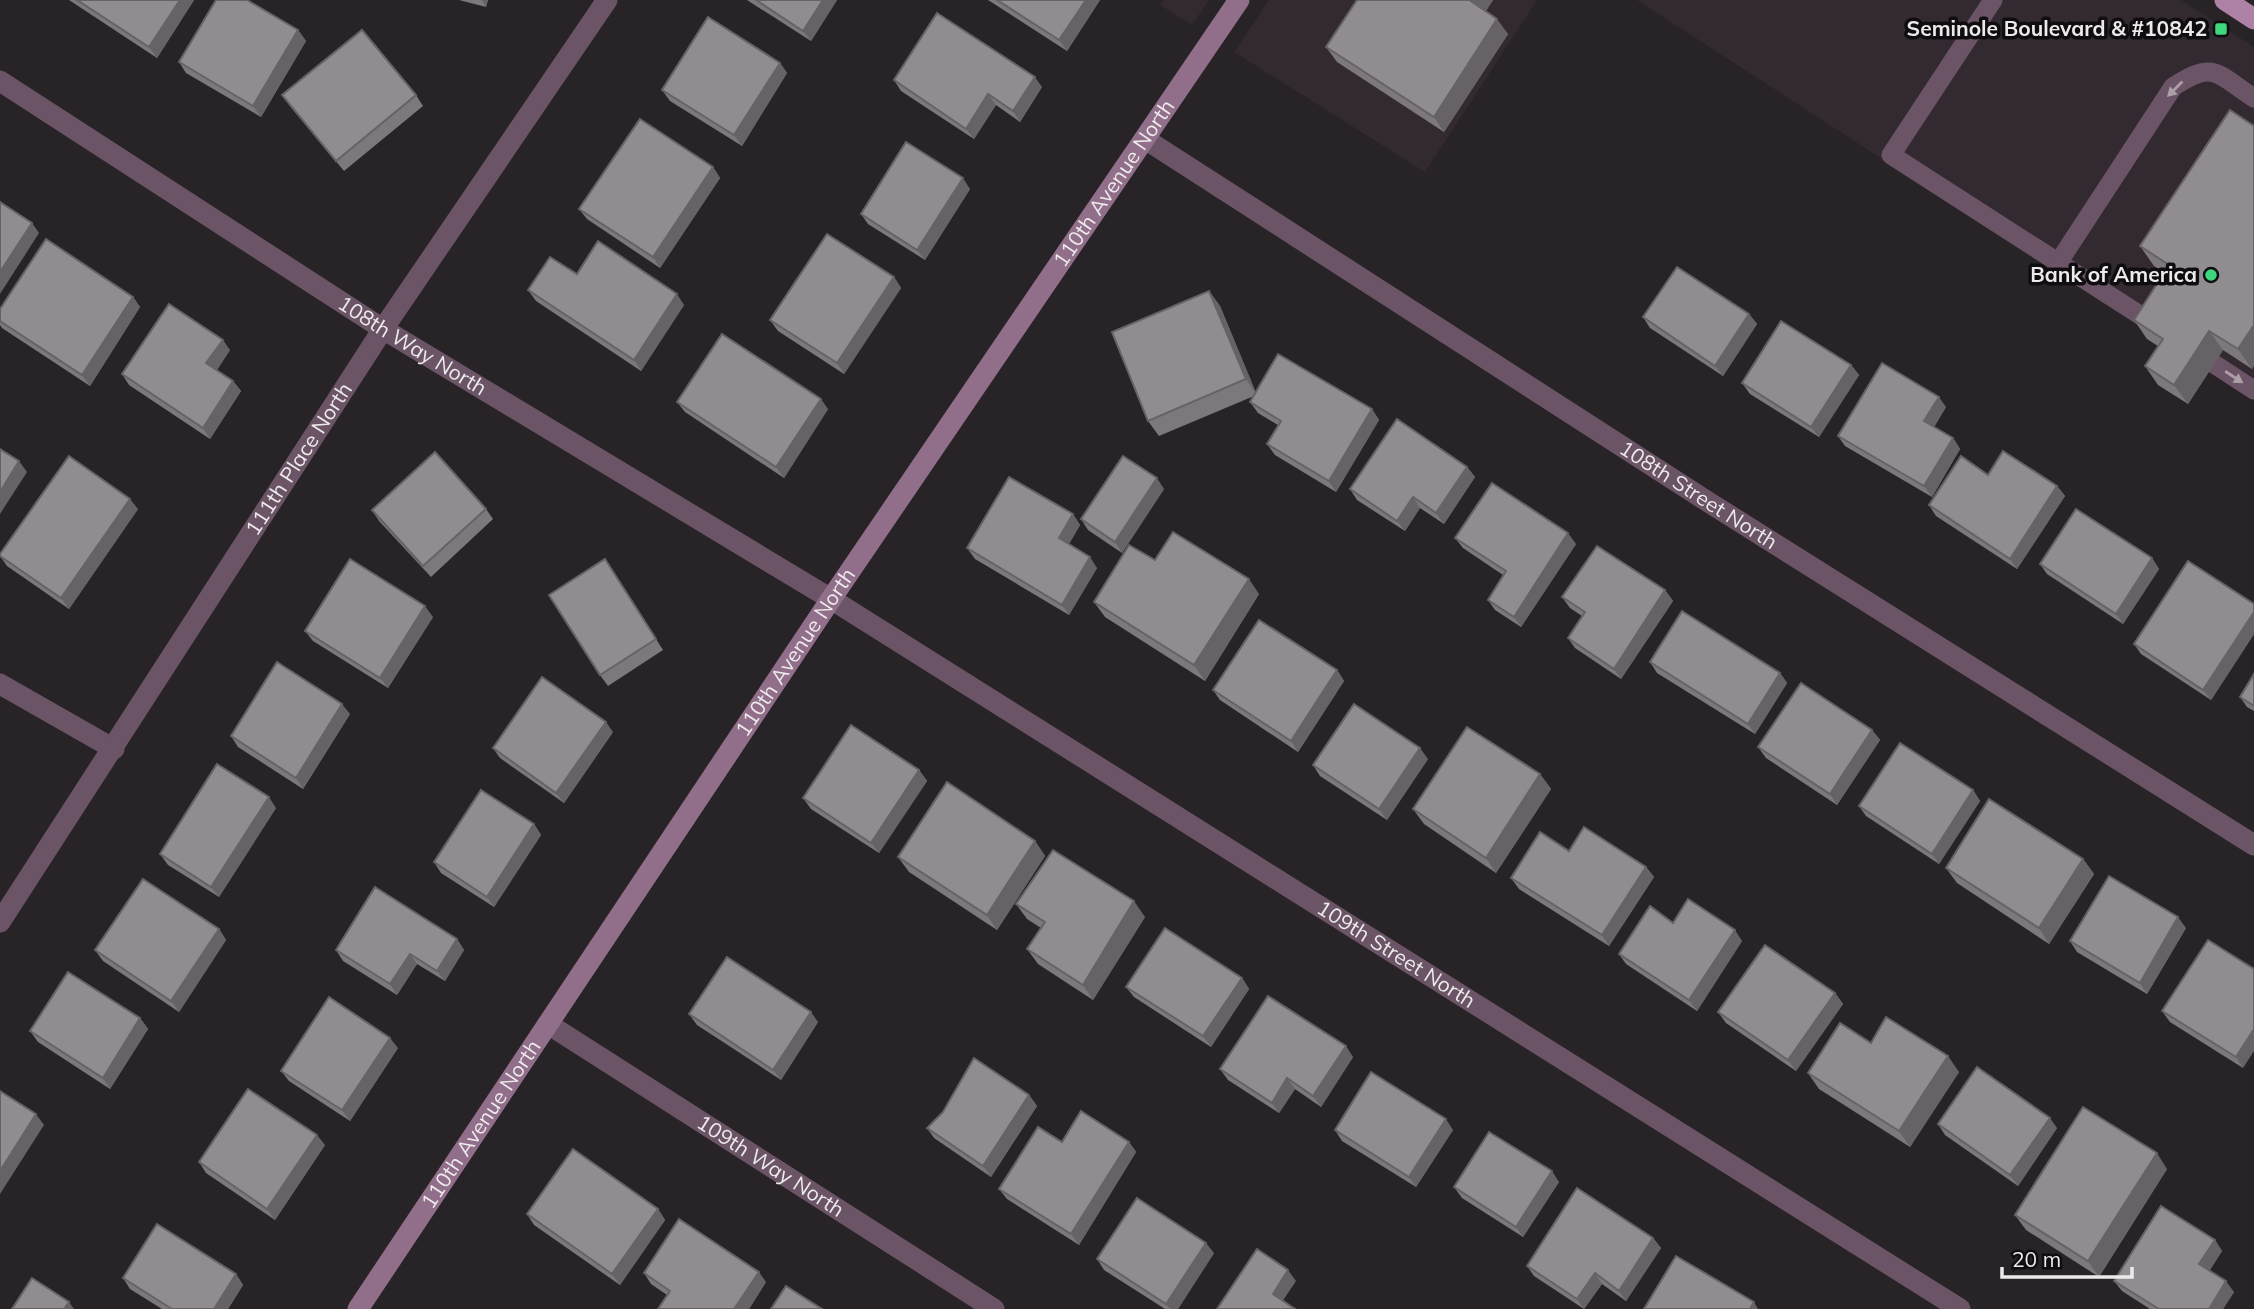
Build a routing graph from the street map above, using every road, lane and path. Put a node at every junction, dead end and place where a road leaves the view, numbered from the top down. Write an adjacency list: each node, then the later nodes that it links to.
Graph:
1 (607, 0): 11 (street, 111th Place North)
2 (1239, 0): 8 (street, 110th Avenue North)
3 (1993, 0): 9 (lane)
4 (2225, 0): 5 (main road)
5 (2254, 19)
6 (0, 81): 11 (street, 108th Way North)
7 (2254, 98): 9 (lane, one-way to 9)
8 (1145, 139): 14 (street, 110th Avenue North); 17 (street, 108th Street North)
9 (2058, 263): 10 (lane)
10 (2157, 326)
11 (383, 329): 14 (street, 108th Way North); 16 (street, 111th Place North)
12 (2214, 364): 13 (lane, one-way to 13)
13 (2254, 390)
14 (831, 599): 19 (street, 110th Avenue North); 22 (street, 109th Street North)
15 (0, 684): 16 (street)
16 (114, 749): 18 (street, 111th Place North)
17 (2254, 845)
18 (0, 922)
19 (548, 1024): 20 (street, 110th Avenue North); 21 (street, 109th Way North)
20 (358, 1309)
21 (994, 1309)
22 (1960, 1309)

